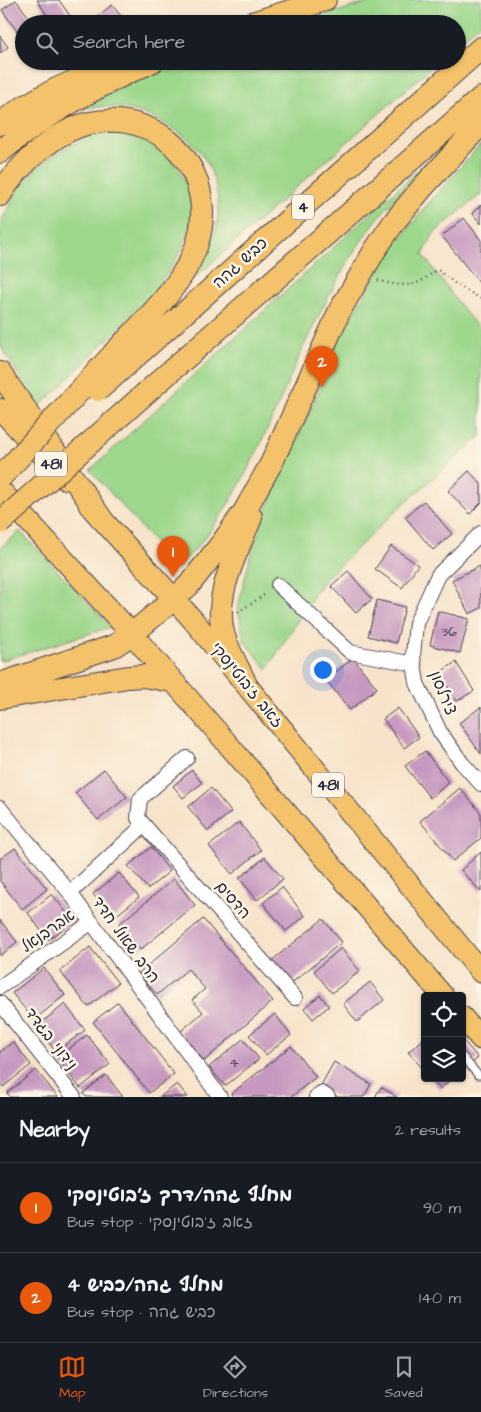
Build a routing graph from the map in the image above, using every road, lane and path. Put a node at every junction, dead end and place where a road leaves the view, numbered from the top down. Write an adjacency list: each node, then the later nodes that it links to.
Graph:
1 (325, 0): 2 (highway)
2 (278, 15)
3 (481, 48): 4 (highway, כביש גהה / 4)
4 (466, 61)
5 (102, 70): 9 (highway)
6 (133, 70): 11 (highway)
7 (455, 70): 15 (highway, כביש גהה / 4)
8 (481, 98): 22 (highway, 4, bridge)
9 (0, 124)
10 (481, 124): 18 (highway)
11 (0, 152)
12 (0, 195): 15 (highway)
13 (376, 279): 14 (path)
14 (481, 299)
15 (120, 359): 19 (highway, כביש גהה / 4, bridge)
16 (0, 373): 21 (highway)
17 (0, 409): 21 (main road, זאב ז'בוטינסקי / 481)
18 (272, 462): 25 (highway); 30 (highway)
19 (0, 478)
20 (0, 490): 27 (main road)
21 (101, 518): 25 (main road, זאב ז'בוטינסקי / 481)
22 (0, 523)
23 (481, 533): 28 (street, צירלסון)
24 (278, 585): 26 (path); 28 (street)
25 (175, 598): 27 (highway); 30 (main road, זאב ז'בוטינסקי / 481)
26 (232, 616)
27 (132, 634): 29 (main road); 31 (highway)
28 (414, 664): 34 (street, צירלסון)
29 (172, 681): 32 (highway); 41 (main road)
30 (245, 682): 39 (main road, זאב ז'בוטינסקי / 481)
31 (0, 684)
32 (0, 698)
33 (187, 758): 36 (street)
34 (481, 784)
35 (0, 808): 37 (street, הרב שאול חדד)
36 (144, 825): 37 (street); 42 (street, הדסים)
37 (70, 893): 38 (street, הרב שאול חדד)
38 (92, 922): 40 (street, אברבנאל); 49 (street, הרב שאול חדד)
39 (481, 972)
40 (0, 987)
41 (438, 992)
42 (295, 998)
43 (0, 1003): 48 (street, נידוני בגדד)
44 (466, 1022): 45 (main road)
45 (481, 1039)
46 (466, 1061): 47 (lane)
47 (481, 1075)
48 (74, 1097)
49 (220, 1097)

